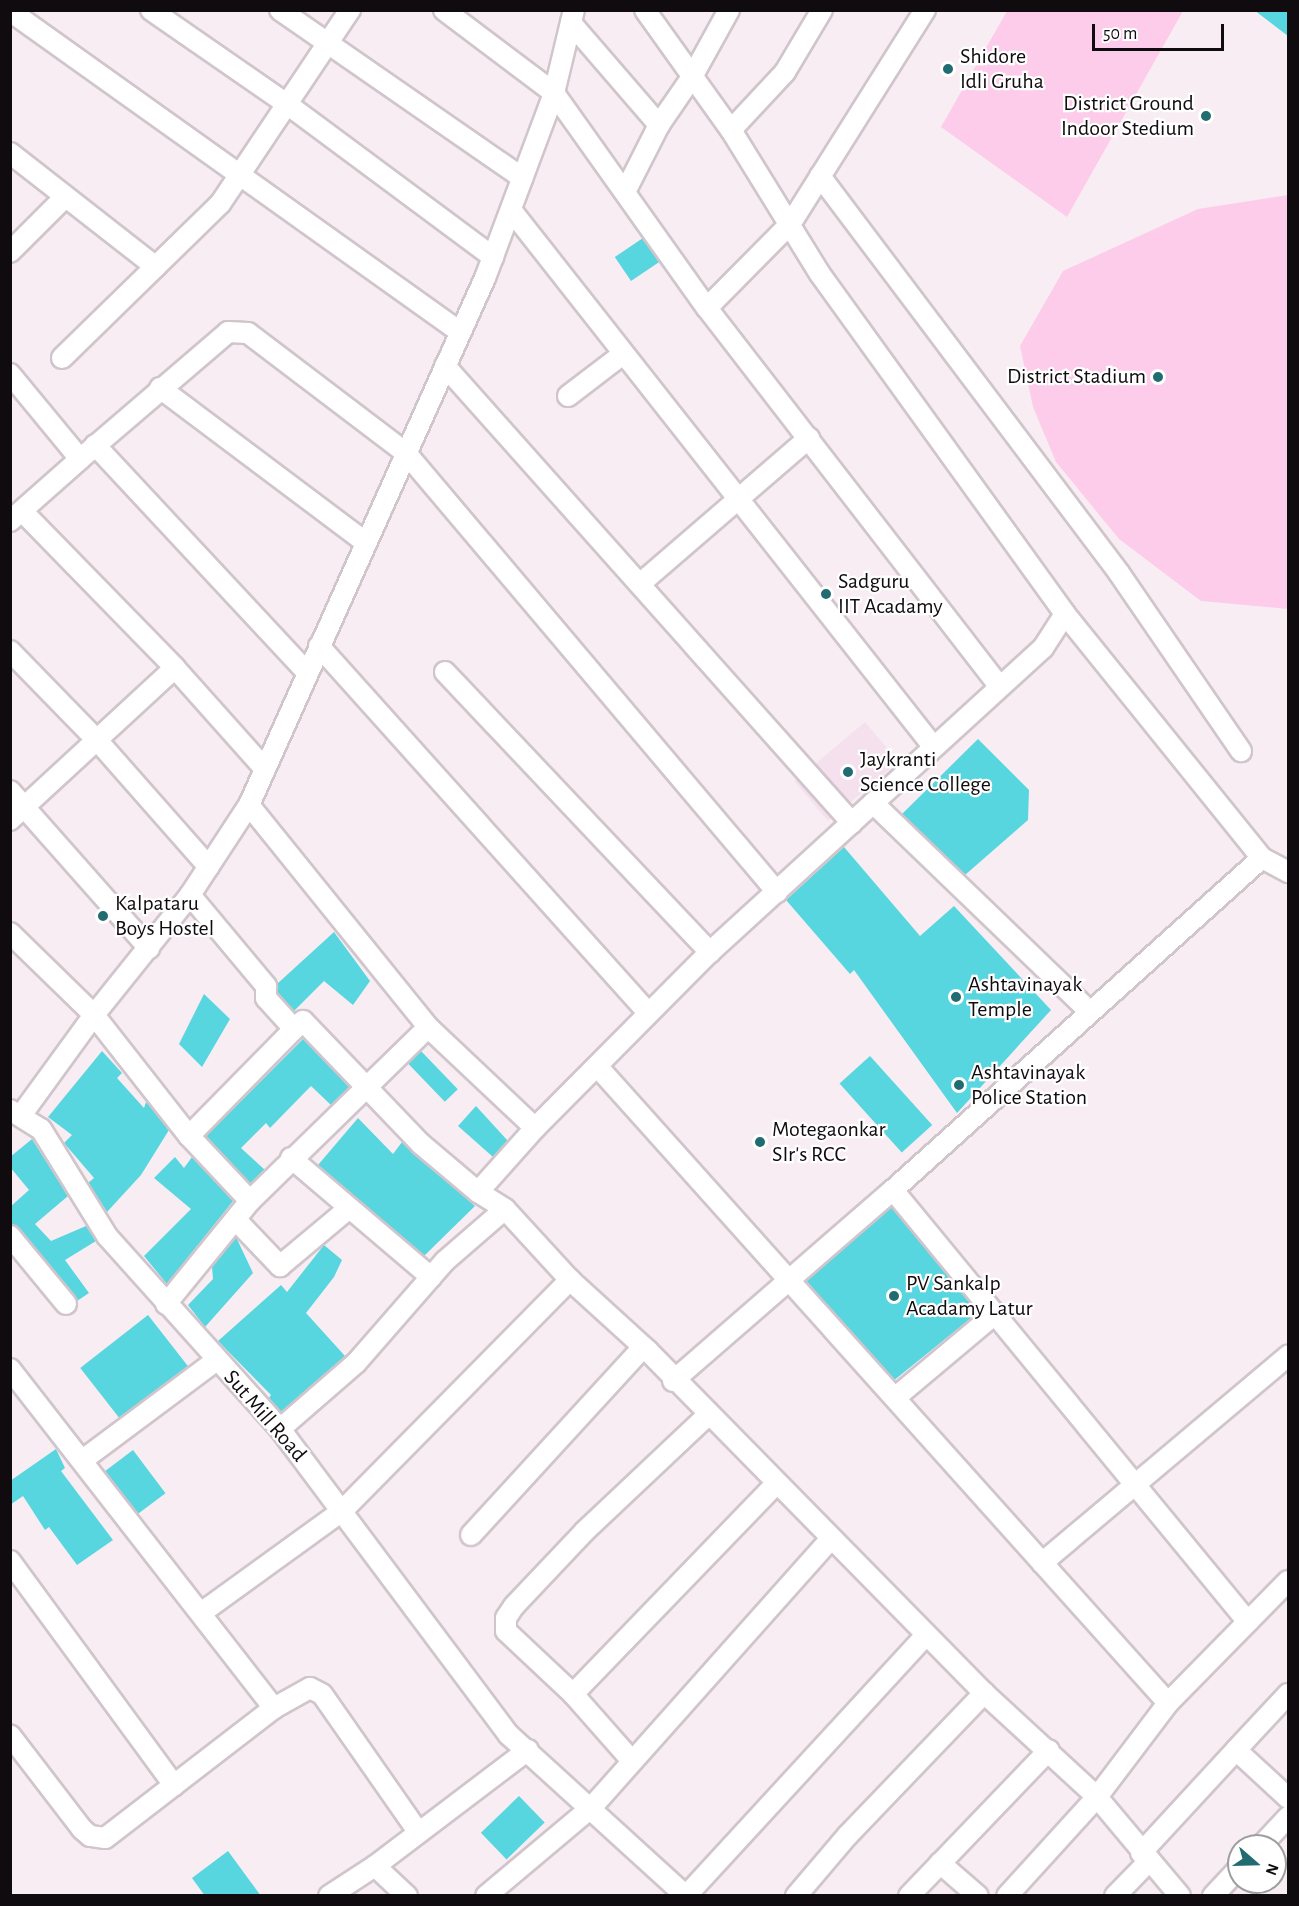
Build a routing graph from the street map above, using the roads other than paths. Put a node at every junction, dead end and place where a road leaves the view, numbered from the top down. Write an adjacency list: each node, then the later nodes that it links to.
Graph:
1 (151, 10): 14 (street)
2 (280, 10): 11 (street)
3 (350, 10): 11 (street)
4 (444, 10): 13 (street)
5 (645, 10): 12 (street)
6 (729, 10): 12 (street)
7 (822, 10): 16 (street)
8 (925, 10): 19 (street)
9 (10, 11): 18 (street)
10 (572, 17): 13 (street); 15 (street)
11 (327, 45): 14 (street); 20 (street)
12 (692, 77): 15 (street); 16 (street)
13 (554, 93): 20 (street); 21 (street)
14 (287, 104): 18 (street); 26 (street)
15 (659, 125): 21 (street)
16 (731, 130): 24 (street)
17 (10, 153): 22 (street)
18 (240, 174): 27 (street); 29 (street)
19 (820, 176): 24 (street); 53 (street)
20 (523, 178): 23 (street)
21 (625, 192): 28 (street)
22 (65, 197): 25 (street); 27 (street)
23 (511, 210): 26 (street); 30 (street)
24 (790, 224): 28 (street); 44 (street)
25 (10, 252)
26 (493, 257): 29 (street)
27 (156, 267): 31 (street)
28 (707, 308): 36 (street)
29 (460, 332): 32 (street)
30 (623, 354): 35 (street); 40 (street)
31 (62, 358)
32 (445, 366): 38 (street); 43 (street)
33 (10, 374): 39 (street)
34 (160, 388): 37 (street); 38 (street); 42 (street)
35 (568, 396)
36 (809, 438): 40 (street); 50 (street)
37 (95, 446): 39 (street); 48 (street)
38 (406, 453): 42 (street); 63 (street)
39 (80, 459): 41 (street)
40 (737, 499): 43 (street); 52 (street)
41 (16, 516): 47 (street)
42 (365, 542): 45 (street)
43 (641, 583): 59 (street)
44 (1065, 614): 50 (street); 60 (street)
45 (319, 646): 48 (street); 69 (street)
46 (10, 651): 51 (street)
47 (175, 668): 51 (street); 54 (street)
48 (307, 672): 54 (street)
49 (445, 672): 67 (street)
50 (999, 686): 52 (street)
51 (97, 740): 58 (street); 61 (street)
52 (932, 746): 56 (street)
53 (1240, 751)
54 (265, 769): 57 (street)
55 (10, 791): 58 (street)
56 (873, 803): 59 (street); 68 (street)
57 (249, 805): 61 (street); 71 (street)
58 (18, 814): 66 (street)
59 (852, 823): 63 (street)
60 (1262, 858): 62 (street); 68 (street)
61 (210, 867): 64 (street)
62 (1288, 872)
63 (777, 892): 67 (street)
64 (190, 895): 66 (street); 72 (street)
65 (10, 933): 70 (street)
66 (149, 948): 70 (street)
67 (710, 952): 69 (street)
68 (1089, 1011): 79 (street)
69 (648, 1013): 73 (street)
70 (94, 1015): 75 (street); 77 (street)
71 (428, 1027): 74 (street); 76 (street)
72 (294, 1029): 74 (street); 77 (street)
73 (597, 1066): 76 (street); 88 (street)
74 (368, 1085): 78 (street); 80 (street)
75 (16, 1112): 90 (street, Sut Mill Road)
76 (535, 1128): 80 (street)
77 (189, 1136): 81 (street)
78 (291, 1158): 81 (street); 82 (street)
79 (893, 1190): 88 (street); 91 (street)
80 (478, 1192): 83 (street)
81 (250, 1201): 84 (street)
82 (348, 1209): 84 (street); 86 (street)
83 (505, 1209): 86 (street); 87 (street)
84 (236, 1220): 90 (street)
85 (10, 1236): 89 (street)
86 (431, 1277): 99 (street)
87 (570, 1280): 92 (street); 103 (street)
88 (792, 1280): 96 (street); 97 (street)
89 (66, 1304)
90 (166, 1304): 94 (street, Sut Mill Road)
91 (995, 1314): 97 (street); 102 (street)
92 (644, 1347): 96 (street); 104 (street)
93 (1288, 1356): 102 (street)
94 (217, 1360): 99 (street, Sut Mill Road); 100 (street)
95 (10, 1369): 100 (street)
96 (673, 1381): 98 (street)
97 (896, 1397): 107 (street)
98 (709, 1414): 101 (street); 113 (street)
99 (280, 1429): 103 (street, Sut Mill Road)
100 (84, 1459): 109 (street)
101 (776, 1484): 105 (street); 113 (street)
102 (1135, 1485): 107 (street); 110 (street)
103 (342, 1511): 109 (street); 118 (street, Sut Mill Road)
104 (471, 1535)
105 (831, 1539): 111 (street); 121 (street)
106 (10, 1561): 122 (street)
107 (1042, 1563): 115 (street)
108 (1288, 1581): 110 (street)
109 (201, 1613): 116 (street)
110 (1248, 1622): 115 (street)
111 (926, 1635): 112 (street); 136 (street)
112 (984, 1693): 119 (street); 137 (street)
113 (573, 1694): 121 (street)
114 (1288, 1694): 120 (street)
115 (1168, 1703): 123 (street)
116 (274, 1708): 122 (street); 127 (street)
117 (10, 1735): 122 (street)
118 (528, 1750): 125 (street, Sut Mill Road); 127 (street)
119 (1049, 1750): 123 (street); 130 (street)
120 (1236, 1750): 124 (street); 129 (street)
121 (632, 1761): 125 (street)
122 (174, 1785)
123 (1097, 1797): 129 (street); 140 (street)
124 (1288, 1798)
125 (591, 1808): 135 (street); 136 (street, Sut Mill Road)
126 (1288, 1817): 128 (street)
127 (419, 1833): 131 (street)
128 (1272, 1834)
129 (1145, 1857): 141 (street); 142 (street)
130 (940, 1863): 138 (street); 139 (street)
131 (375, 1866): 133 (street); 134 (street)
132 (1227, 1881): 143 (street)
133 (329, 1896)
134 (407, 1896)
135 (486, 1896)
136 (686, 1896)
137 (796, 1896)
138 (909, 1896)
139 (978, 1896)
140 (1007, 1896)
141 (1115, 1896)
142 (1180, 1896)
143 (1213, 1896)

